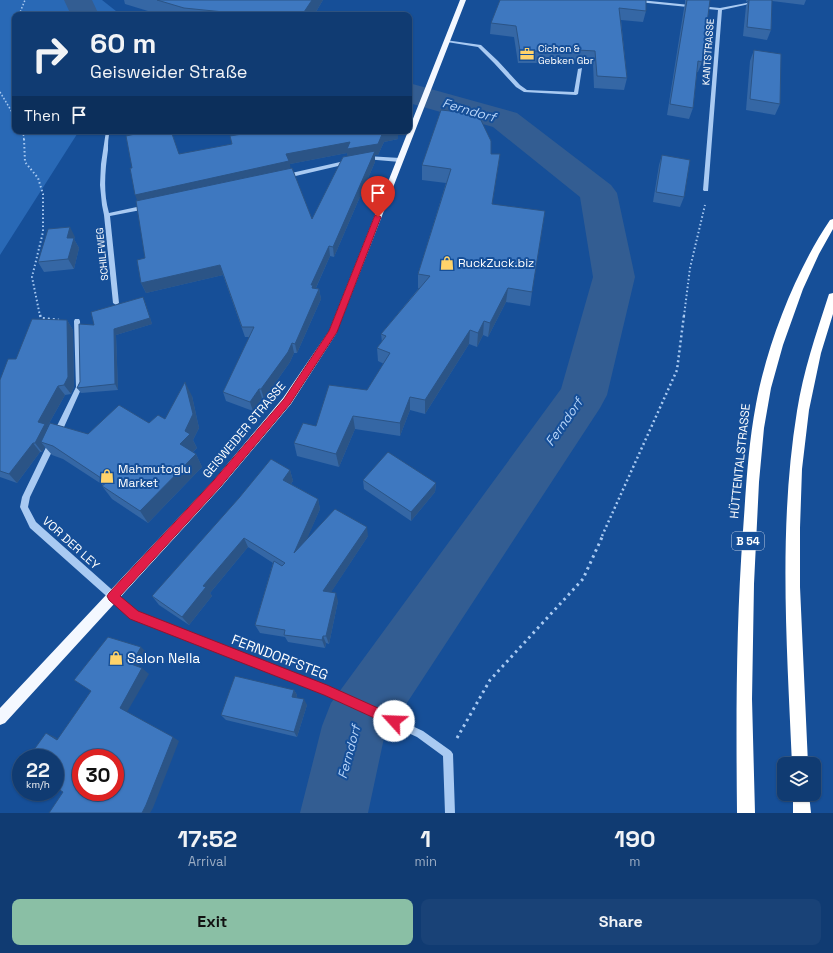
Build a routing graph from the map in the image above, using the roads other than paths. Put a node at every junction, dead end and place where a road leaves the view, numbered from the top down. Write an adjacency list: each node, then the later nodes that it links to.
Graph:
1 (463, 0): 5 (main road, GEISWEIDER STRASSE)
2 (628, 0): 4 (street, KANTSTRASSE)
3 (752, 3): 4 (street)
4 (720, 9): 12 (street, KANTSTRASSE)
5 (447, 41): 6 (street); 7 (main road, GEISWEIDER STRASSE)
6 (580, 69)
7 (412, 130)
8 (108, 134): 14 (street)
9 (410, 134): 10 (main road, GEISWEIDER STRASSE)
10 (400, 160): 11 (street); 19 (main road, GEISWEIDER STRASSE)
11 (281, 177)
12 (706, 190)
13 (152, 205): 14 (street, SCHILFWEG)
14 (106, 215): 17 (street, SCHILFWEG)
15 (833, 222): 24 (highway, HÜTTENTALSTRASSE / B 54)
16 (833, 297): 21 (highway)
17 (116, 303)
18 (77, 321): 19 (street, VOR DER LEY)
19 (113, 596): 20 (main road, GEISWEIDER STRASSE); 23 (street, FERNDORFSTEG)
20 (0, 718)
21 (800, 757)
22 (801, 801): 25 (highway)
23 (450, 813)
24 (746, 813)
25 (802, 813)

